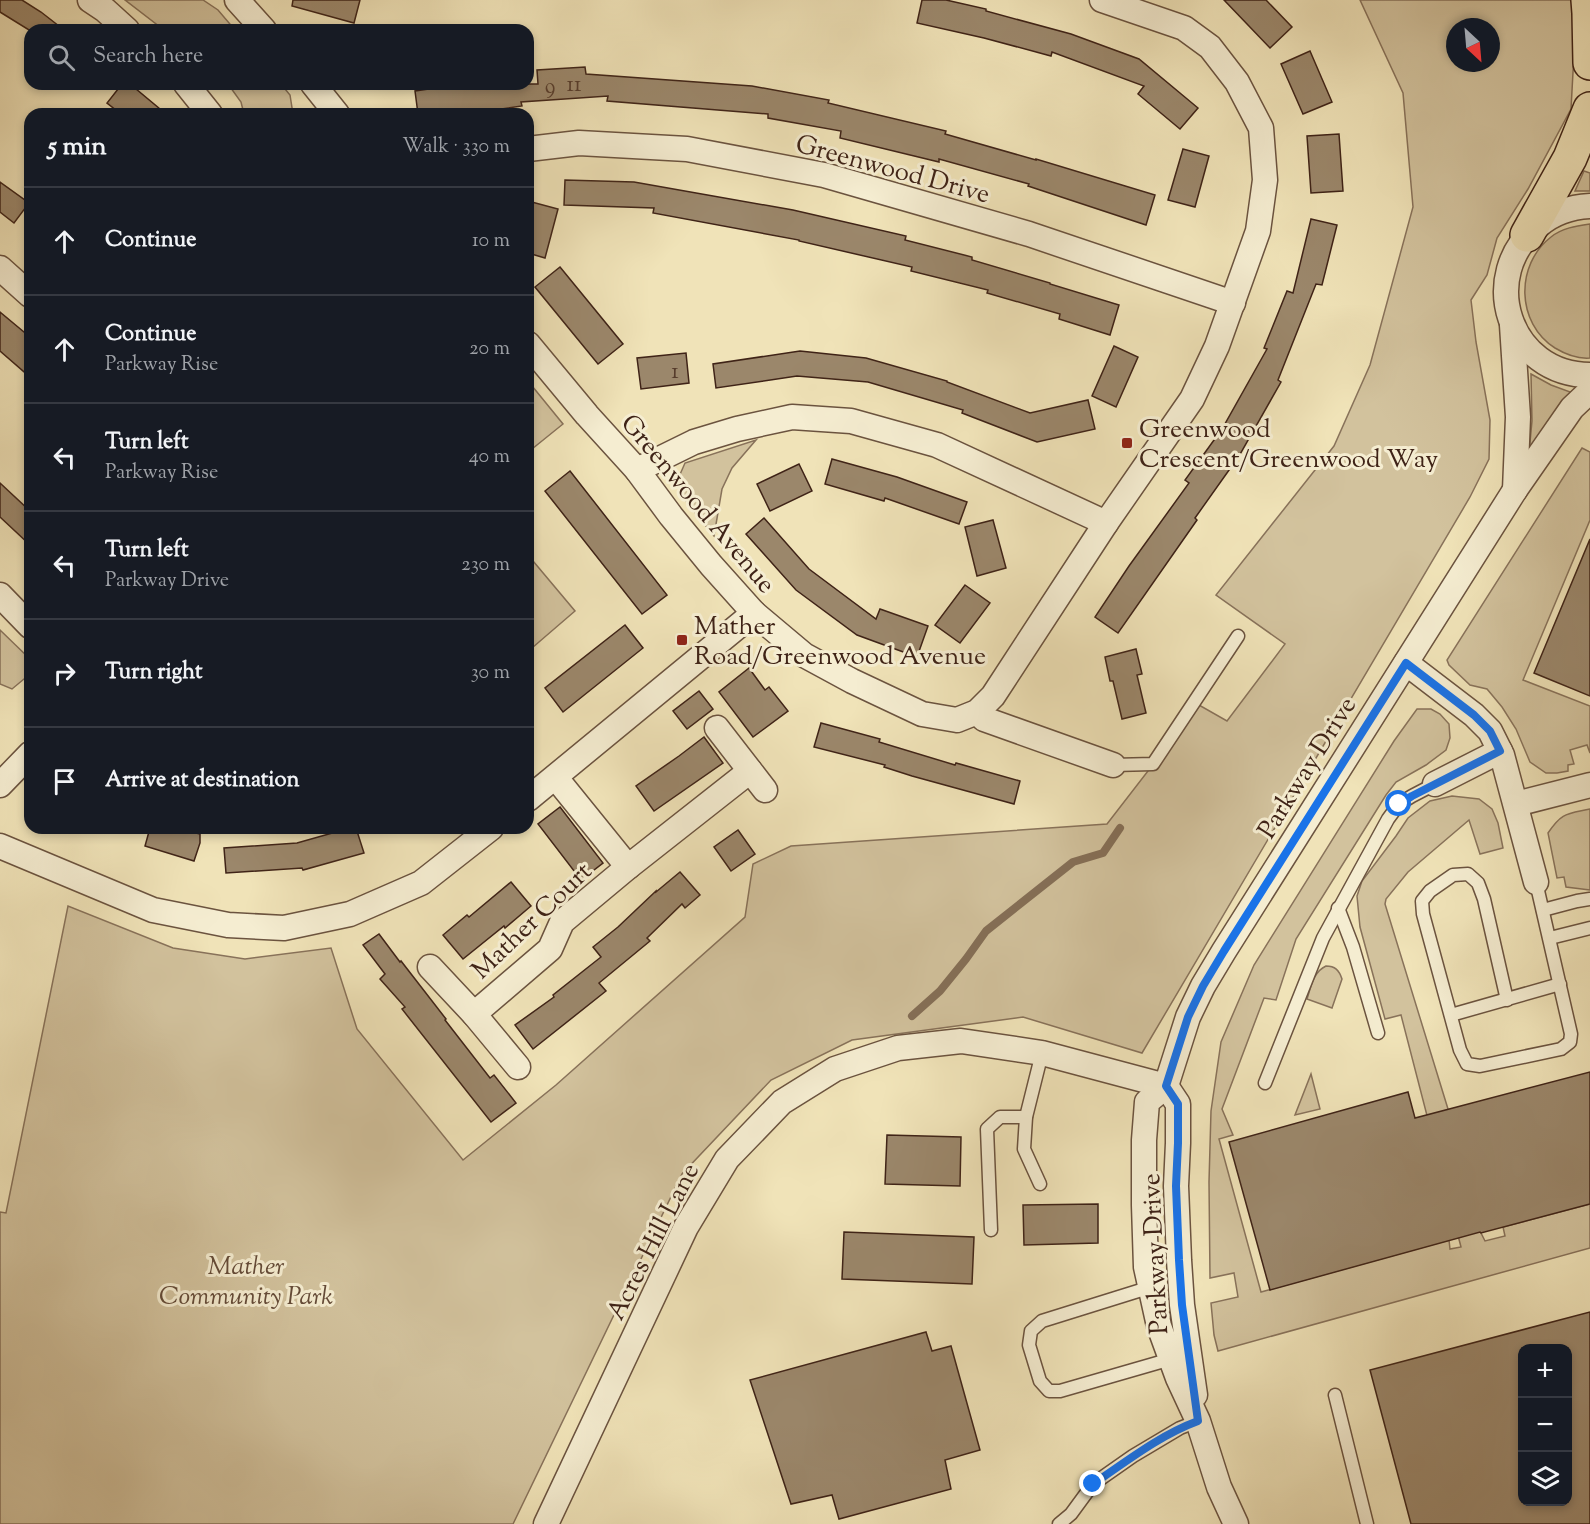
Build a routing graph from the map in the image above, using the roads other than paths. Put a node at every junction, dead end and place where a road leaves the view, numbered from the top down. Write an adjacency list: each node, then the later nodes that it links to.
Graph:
1 (90, 0): 5 (street)
2 (237, 0): 6 (street)
3 (1102, 0): 18 (street)
4 (1588, 0): 7 (highway)
5 (120, 24)
6 (259, 24)
7 (1590, 63)
8 (191, 90): 10 (street)
9 (318, 90): 11 (street)
10 (205, 108)
11 (332, 108)
12 (1590, 109): 15 (highway)
13 (534, 148): 18 (street, Greenwood Drive)
14 (1590, 206): 15 (street)
15 (1527, 235): 19 (street)
16 (0, 268): 17 (street)
17 (24, 290)
18 (1233, 303): 25 (street)
19 (1512, 322): 21 (street); 24 (street, Parkway Drive)
20 (534, 351): 23 (street, Greenwood Avenue)
21 (1590, 375)
22 (1590, 391): 24 (street, Parkway Drive)
23 (637, 470): 25 (street); 27 (street, Greenwood Avenue)
24 (1515, 490): 30 (street, Parkway Drive)
25 (1106, 523): 31 (street)
26 (0, 595): 28 (street)
27 (754, 613): 31 (street, Greenwood Avenue); 37 (street)
28 (24, 620)
29 (1238, 636): 35 (lane)
30 (1406, 663): 33 (street); 62 (street, Parkway Drive)
31 (977, 712): 35 (street)
32 (717, 728): 36 (street)
33 (1500, 751): 38 (street); 43 (street)
34 (24, 760): 39 (street)
35 (1113, 765)
36 (750, 771): 41 (street); 46 (street, Mather Court)
37 (556, 778): 42 (street); 46 (street, Mather Court)
38 (1435, 784): 49 (lane)
39 (0, 785)
40 (1590, 785): 43 (street)
41 (765, 790)
42 (534, 794)
43 (1516, 804): 47 (street)
44 (483, 834): 45 (street)
45 (0, 846)
46 (628, 867): 56 (street, Mather Court)
47 (1536, 882): 50 (lane)
48 (1590, 899): 50 (lane)
49 (1338, 908): 58 (lane); 61 (lane)
50 (1544, 910): 52 (lane)
51 (1590, 928): 52 (lane)
52 (1550, 938): 54 (lane)
53 (430, 967): 56 (street, Mather Court)
54 (1560, 984): 55 (lane); 57 (lane)
55 (1506, 999): 57 (lane); 57 (lane)
56 (474, 1014): 60 (street, Mather Court)
57 (1451, 1015)
58 (1378, 1033)
59 (1042, 1053): 62 (street, Acres Hill Lane); 63 (lane); 71 (street, Acres Hill Lane)
60 (518, 1067)
61 (1265, 1083)
62 (1166, 1086): 66 (street, Parkway Drive); 69 (street, Parkway Drive)
63 (1026, 1117): 64 (lane); 65 (lane)
64 (1040, 1184)
65 (991, 1230)
66 (1151, 1287): 67 (street, Parkway Drive); 67 (lane)
67 (1171, 1359): 69 (street, Parkway Drive)
68 (1335, 1395): 74 (lane)
69 (1198, 1421): 70 (lane); 73 (street, Parkway Drive)
70 (1073, 1519): 72 (lane)
71 (546, 1524)
72 (1059, 1524)
73 (1236, 1524)
74 (1367, 1524)

